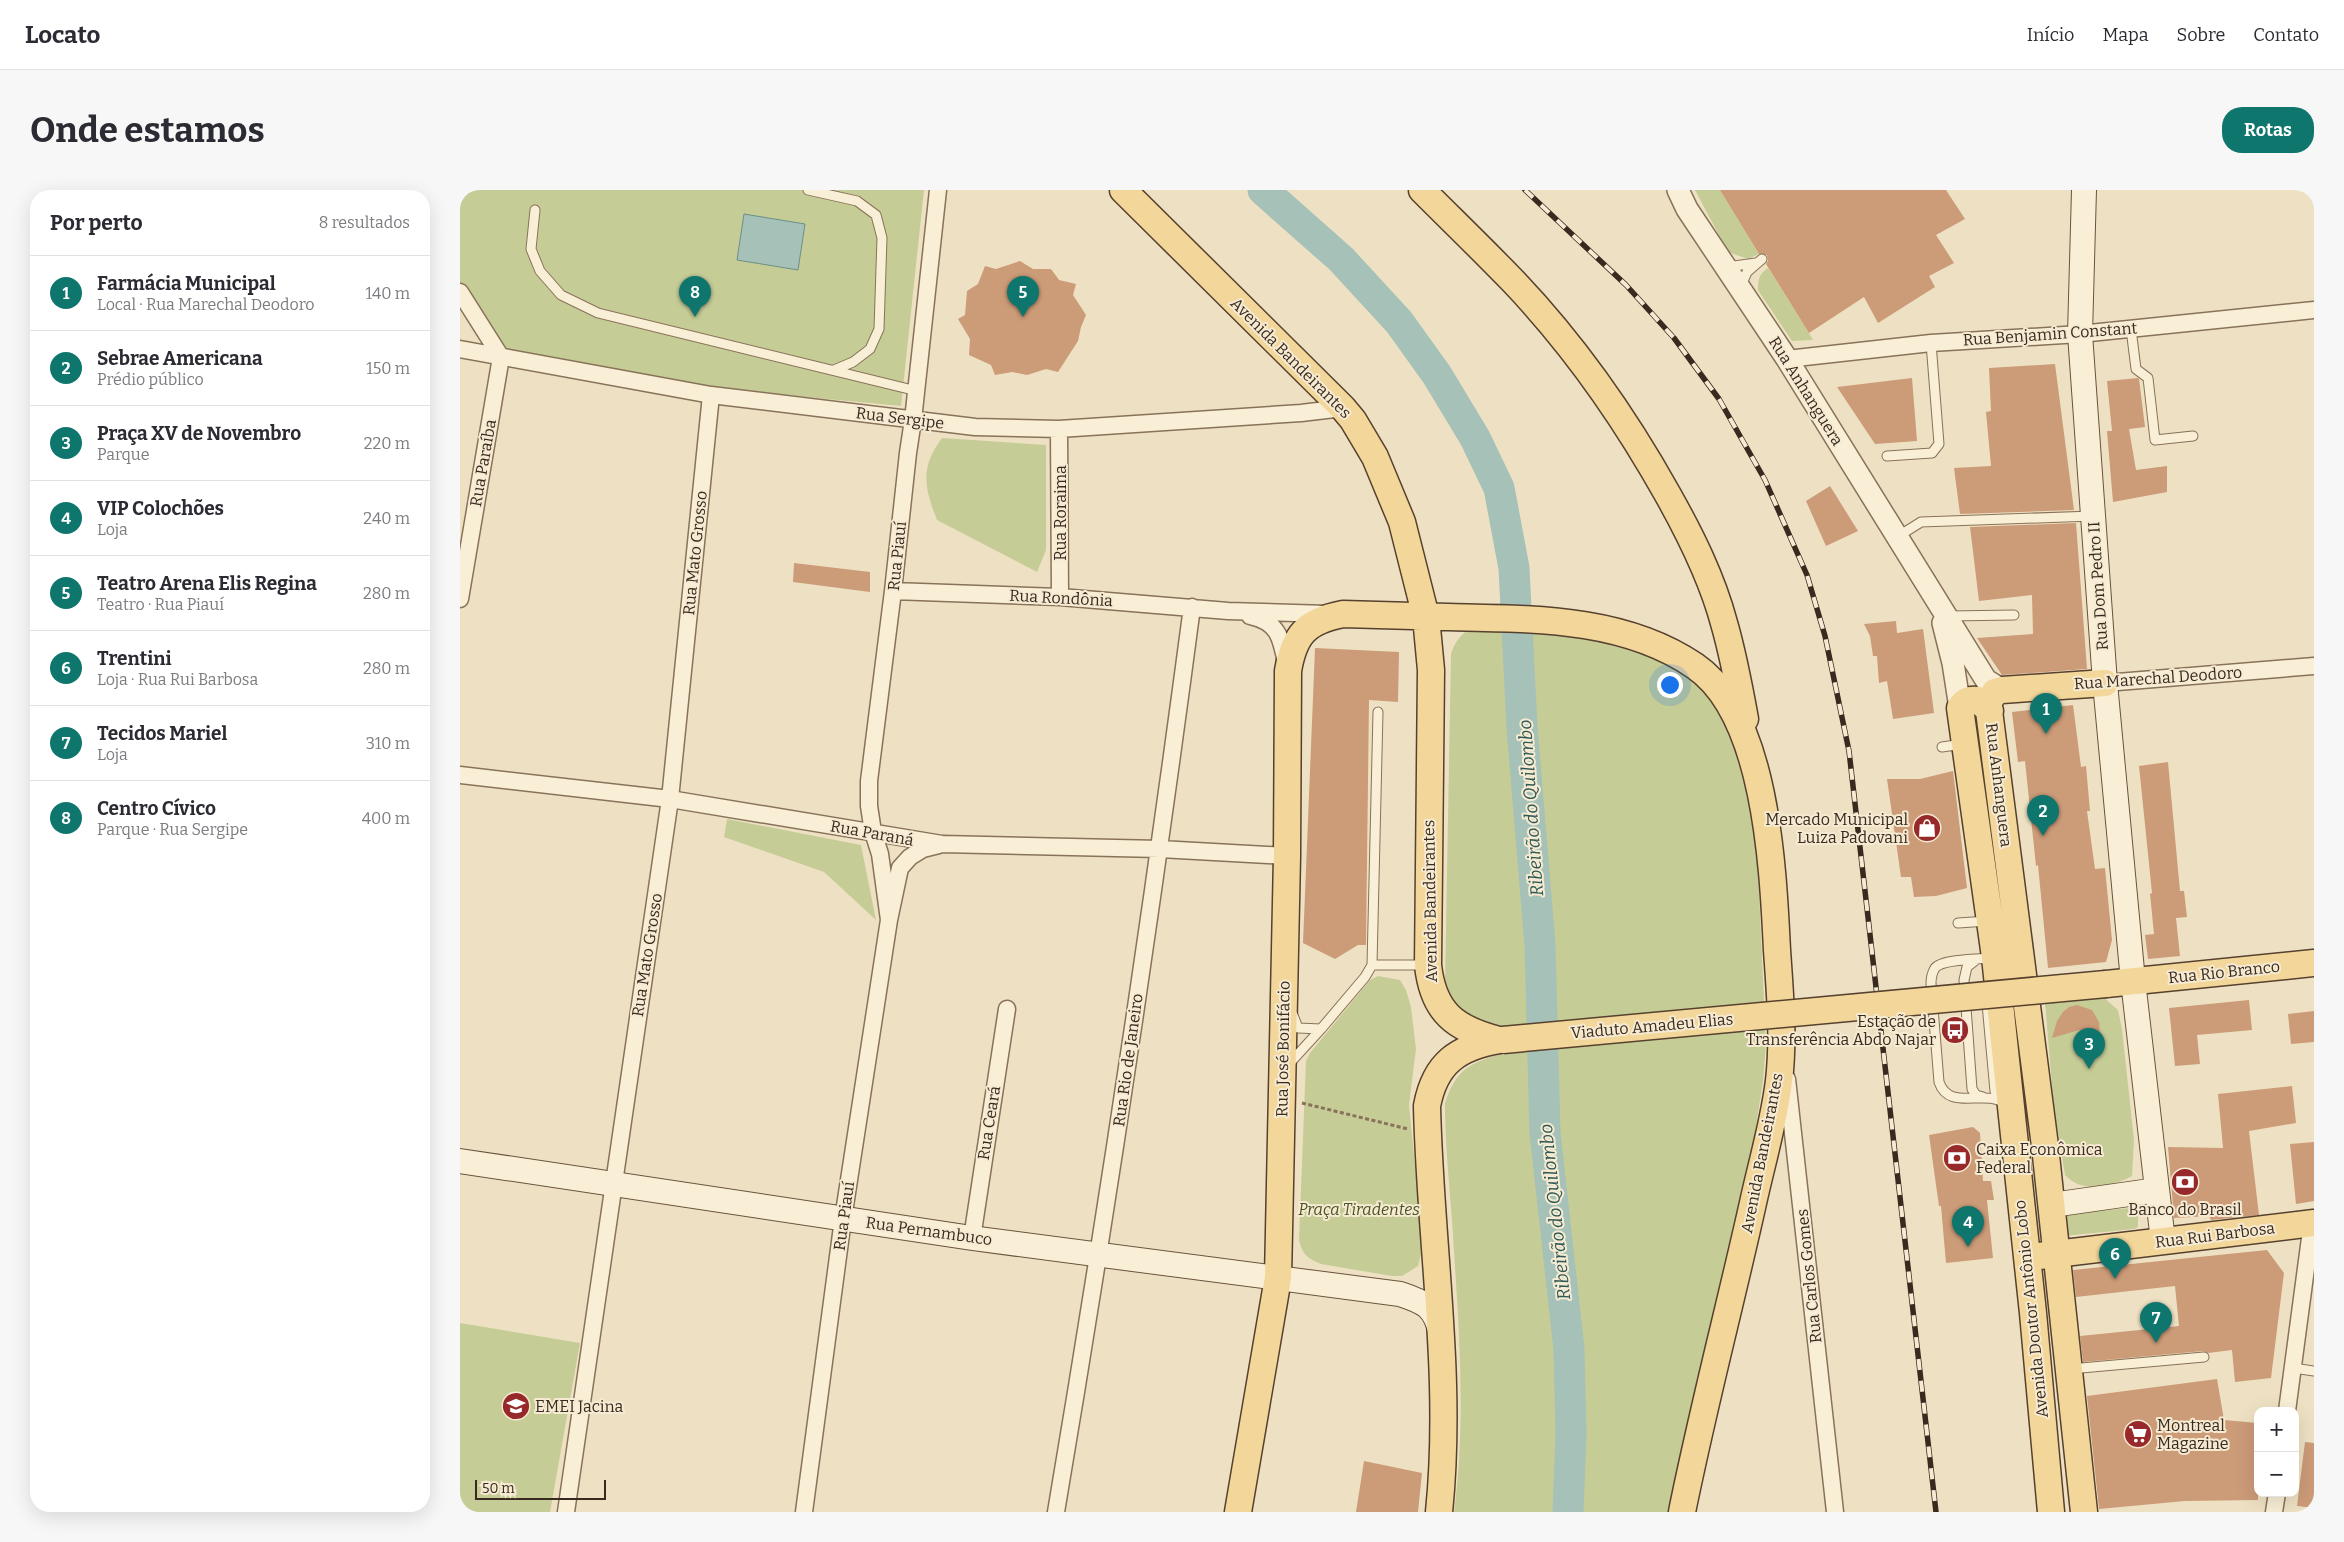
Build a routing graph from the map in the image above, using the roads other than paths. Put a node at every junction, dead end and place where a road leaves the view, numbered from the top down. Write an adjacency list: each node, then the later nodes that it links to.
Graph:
1 (808, 190): 18 (lane)
2 (938, 190): 19 (street, Rua Piauí)
3 (1123, 190): 21 (main road, Avenida Bandeirantes)
4 (1422, 190): 47 (main road)
5 (1678, 190): 8 (street, Rua Anhanguera)
6 (2084, 190): 13 (main road, Rua Dom Pedro II)
7 (535, 210): 18 (lane)
8 (1723, 263): 9 (street, Rua Anhanguera); 9 (lane)
9 (1740, 289): 17 (street, Rua Anhanguera)
10 (460, 292): 16 (street)
11 (2314, 310): 12 (street, Rua Benjamin Constant)
12 (2131, 329): 13 (street, Rua Benjamin Constant); 24 (lane)
13 (2080, 334): 14 (street, Rua Benjamin Constant); 26 (main road, Rua Dom Pedro II)
14 (1931, 343): 17 (street, Rua Benjamin Constant); 25 (lane)
15 (460, 350): 16 (street, Rua Sergipe)
16 (501, 357): 20 (street, Rua Sergipe); 32 (street, Rua Paraíba)
17 (1787, 359): 27 (street, Rua Anhanguera)
18 (833, 370): 19 (lane)
19 (917, 390): 22 (street, Rua Piauí)
20 (711, 395): 22 (street, Rua Sergipe); 49 (street, Rua Mato Grosso)
21 (1343, 408): 23 (street, Rua Sergipe); 28 (main road, Avenida Bandeirantes)
22 (914, 420): 23 (street, Rua Sergipe); 29 (street, Rua Piauí)
23 (1059, 429): 31 (street, Rua Roraima)
24 (2194, 436)
25 (1887, 456)
26 (2093, 516): 27 (lane); 43 (main road, Rua Dom Pedro II)
27 (1897, 537): 30 (street, Rua Anhanguera)
28 (1413, 561): 36 (main road); 39 (main road, Avenida Bandeirantes)
29 (894, 591): 31 (street, Rua Rondônia); 50 (street, Rua Piauí)
30 (1932, 593): 38 (street, Rua Anhanguera); 45 (street, Rua Anhanguera)
31 (1060, 596): 33 (street, Rua Rondônia)
32 (460, 599)
33 (1192, 607): 34 (street, Rua Rondônia); 52 (street, Rua Rio de Janeiro)
34 (1228, 610): 35 (street, Rua Rondônia); 42 (street, Rua Rondônia)
35 (1342, 614): 36 (main road, Rua Rondônia); 42 (main road, Rua José Bonifácio)
36 (1377, 615): 39 (main road, Rua Rondônia); 41 (main road)
37 (2014, 615): 38 (lane)
38 (1946, 616): 44 (street, Rua Anhanguera)
39 (1426, 617): 41 (main road, Avenida Bandeirantes); 47 (main road, Avenida Bandeirantes)
40 (2314, 666): 43 (street, Rua Marechal Deodoro)
41 (1431, 670): 61 (main road, Avenida Bandeirantes)
42 (1288, 671): 53 (main road, Rua José Bonifácio)
43 (2105, 683): 44 (main road, Rua Marechal Deodoro); 62 (main road, Rua Dom Pedro II)
44 (1996, 700): 45 (main road); 57 (main road, Rua Anhanguera)
45 (1960, 708): 55 (main road, Rua Anhanguera)
46 (1378, 712): 60 (lane)
47 (1753, 761): 69 (main road, Avenida Bandeirantes)
48 (460, 775): 49 (street, Rua Paraná)
49 (670, 799): 50 (street, Rua Paraná); 74 (street, Rua Mato Grosso)
50 (873, 832): 51 (street, Rua Paraná); 54 (street, Rua Piauí)
51 (942, 844): 52 (street, Rua Paraná); 54 (street, Rua Piauí)
52 (1160, 849): 53 (street, Rua Paraná); 82 (street, Rua Rio de Janeiro)
53 (1287, 856): 64 (main road, Rua José Bonifácio)
54 (888, 920): 78 (street, Rua Piauí)
55 (1990, 920): 56 (lane); 58 (main road, Rua Anhanguera)
56 (1958, 924)
57 (2021, 955): 58 (main road); 65 (main road, Rua Anhanguera)
58 (1986, 962): 71 (lane); 71 (lane); 72 (main road, Avenida Doutor Antônio Lobo)
59 (2314, 963): 62 (main road, Rua Rio Branco)
60 (1372, 964): 61 (lane); 67 (lane)
61 (1428, 965): 68 (main road, Avenida Bandeirantes)
62 (2133, 981): 68 (main road, Viaduto Amadeu Elias, bridge); 75 (main road, Rua Dom Pedro II)
63 (1986, 988): 72 (lane)
64 (1284, 1002): 67 (lane); 70 (main road, Rua José Bonifácio)
65 (2026, 1008): 76 (main road, Avenida Doutor Antônio Lobo)
66 (1007, 1009): 80 (street, Rua Ceará)
67 (1321, 1029): 70 (lane)
68 (1501, 1040): 84 (main road)
69 (1782, 1040): 100 (main road, Avenida Bandeirantes); 101 (street, Rua Carlos Gomes)
70 (1282, 1071): 86 (main road, Rua José Bonifácio)
71 (1984, 1097): 72 (lane)
72 (2008, 1108): 77 (main road, Avenida Doutor Antônio Lobo)
73 (460, 1161): 74 (main road, Rua Pernambuco)
74 (612, 1184): 78 (main road, Rua Pernambuco); 95 (street, Rua Mato Grosso)
75 (2157, 1190): 76 (main road); 81 (main road, Rua Dom Pedro II)
76 (2052, 1205): 77 (main road); 83 (main road, Avenida Doutor Antônio Lobo)
77 (2020, 1209): 85 (main road, Avenida Doutor Antônio Lobo)
78 (843, 1219): 80 (main road, Rua Pernambuco); 96 (street, Rua Piauí)
79 (2313, 1223): 81 (main road, Rua Rui Barbosa); 90 (street)
80 (972, 1238): 82 (main road, Rua Pernambuco)
81 (2163, 1241): 83 (main road, Rua Rui Barbosa)
82 (1100, 1253): 86 (main road, Rua Pernambuco); 97 (street, Rua Rio de Janeiro)
83 (2058, 1254): 85 (main road, Rua Rui Barbosa); 91 (main road, Avenida Doutor Antônio Lobo)
84 (1435, 1257): 87 (main road); 88 (main road)
85 (2026, 1257): 102 (main road, Avenida Doutor Antônio Lobo)
86 (1278, 1278): 87 (main road, Rua Pernambuco); 98 (main road, Rua José Bonifácio)
87 (1400, 1294): 88 (main road)
88 (1442, 1340): 99 (main road)
89 (2204, 1357): 91 (lane)
90 (2293, 1368): 92 (lane); 93 (street)
91 (2070, 1369): 103 (main road, Avenida Doutor Antônio Lobo)
92 (2314, 1370)
93 (2288, 1407)
94 (2276, 1497): 104 (street)
95 (566, 1512)
96 (804, 1512)
97 (1056, 1512)
98 (1238, 1512)
99 (1439, 1512)
100 (1682, 1512)
101 (1835, 1512)
102 (2051, 1512)
103 (2084, 1512)
104 (2274, 1512)

